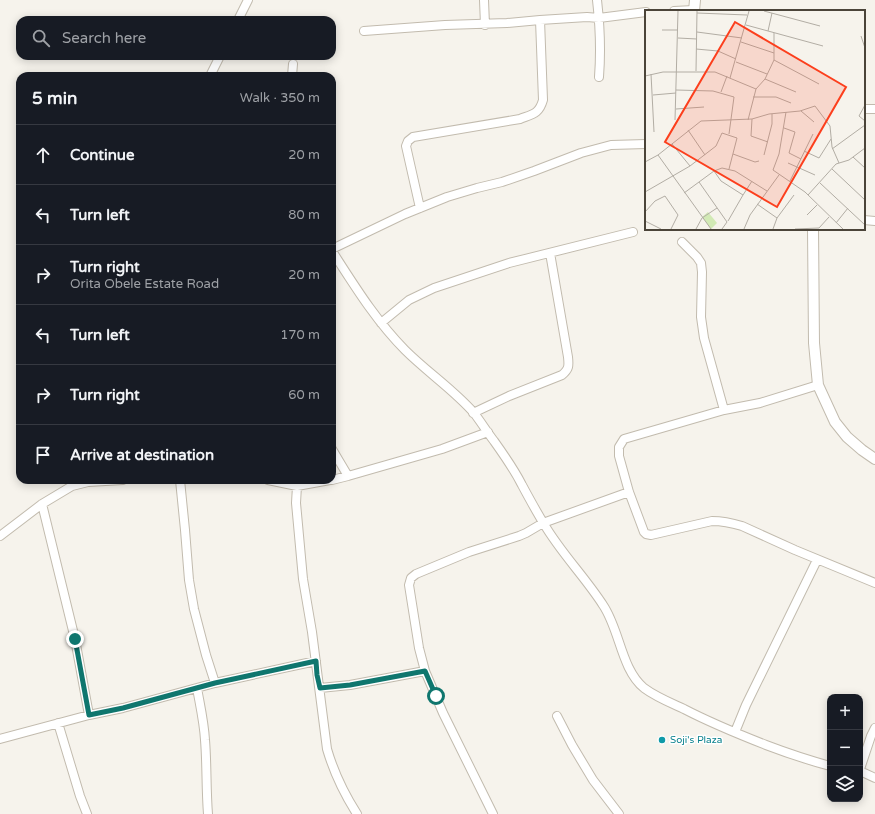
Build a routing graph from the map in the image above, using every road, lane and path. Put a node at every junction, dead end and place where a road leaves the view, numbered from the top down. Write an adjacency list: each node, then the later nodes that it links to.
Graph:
1 (248, 0): 7 (street)
2 (484, 0): 10 (street)
3 (597, 0): 8 (street)
4 (695, 7): 5 (street)
5 (679, 10)
6 (645, 12): 8 (street)
7 (240, 16)
8 (599, 18): 9 (street); 16 (street)
9 (540, 20): 10 (street); 18 (street)
10 (485, 25): 11 (street)
11 (364, 31)
12 (218, 60): 14 (street)
13 (293, 64): 15 (street)
14 (212, 72)
15 (292, 72)
16 (599, 77)
17 (645, 144): 18 (street)
18 (420, 208): 24 (street)
19 (865, 220): 20 (street)
20 (875, 221)
21 (813, 230): 28 (street)
22 (633, 232): 25 (street)
23 (682, 242): 29 (street)
24 (336, 248)
25 (550, 253): 27 (street); 30 (street)
26 (336, 256): 27 (street)
27 (381, 323): 30 (street)
28 (818, 385): 29 (street); 33 (street)
29 (724, 410): 41 (street)
30 (474, 413): 31 (street)
31 (488, 432): 34 (street); 43 (street)
32 (336, 456): 34 (street)
33 (875, 459)
34 (348, 476): 35 (street)
35 (336, 479)
36 (76, 484): 42 (street)
37 (180, 484): 49 (street)
38 (287, 484): 40 (street)
39 (308, 484): 40 (street)
40 (297, 486): 47 (street)
41 (628, 492): 43 (street); 45 (street)
42 (42, 504): 44 (street); 52 (street)
43 (543, 523): 48 (street); 56 (street)
44 (0, 536)
45 (817, 560): 46 (street); 56 (street)
46 (875, 583)
47 (316, 661): 49 (street); 51 (street)
48 (425, 671): 51 (street); 65 (street)
49 (215, 683): 50 (street)
50 (197, 688): 52 (street); 63 (street)
51 (320, 688): 64 (street)
52 (89, 715): 54 (street)
53 (557, 716): 66 (street)
54 (58, 724): 57 (street); 62 (street)
55 (875, 728): 59 (street)
56 (735, 732): 58 (street)
57 (0, 739)
58 (827, 765)
59 (861, 766)
60 (863, 772): 61 (street)
61 (875, 778)
62 (87, 814)
63 (208, 814)
64 (357, 814)
65 (493, 814)
66 (619, 814)

